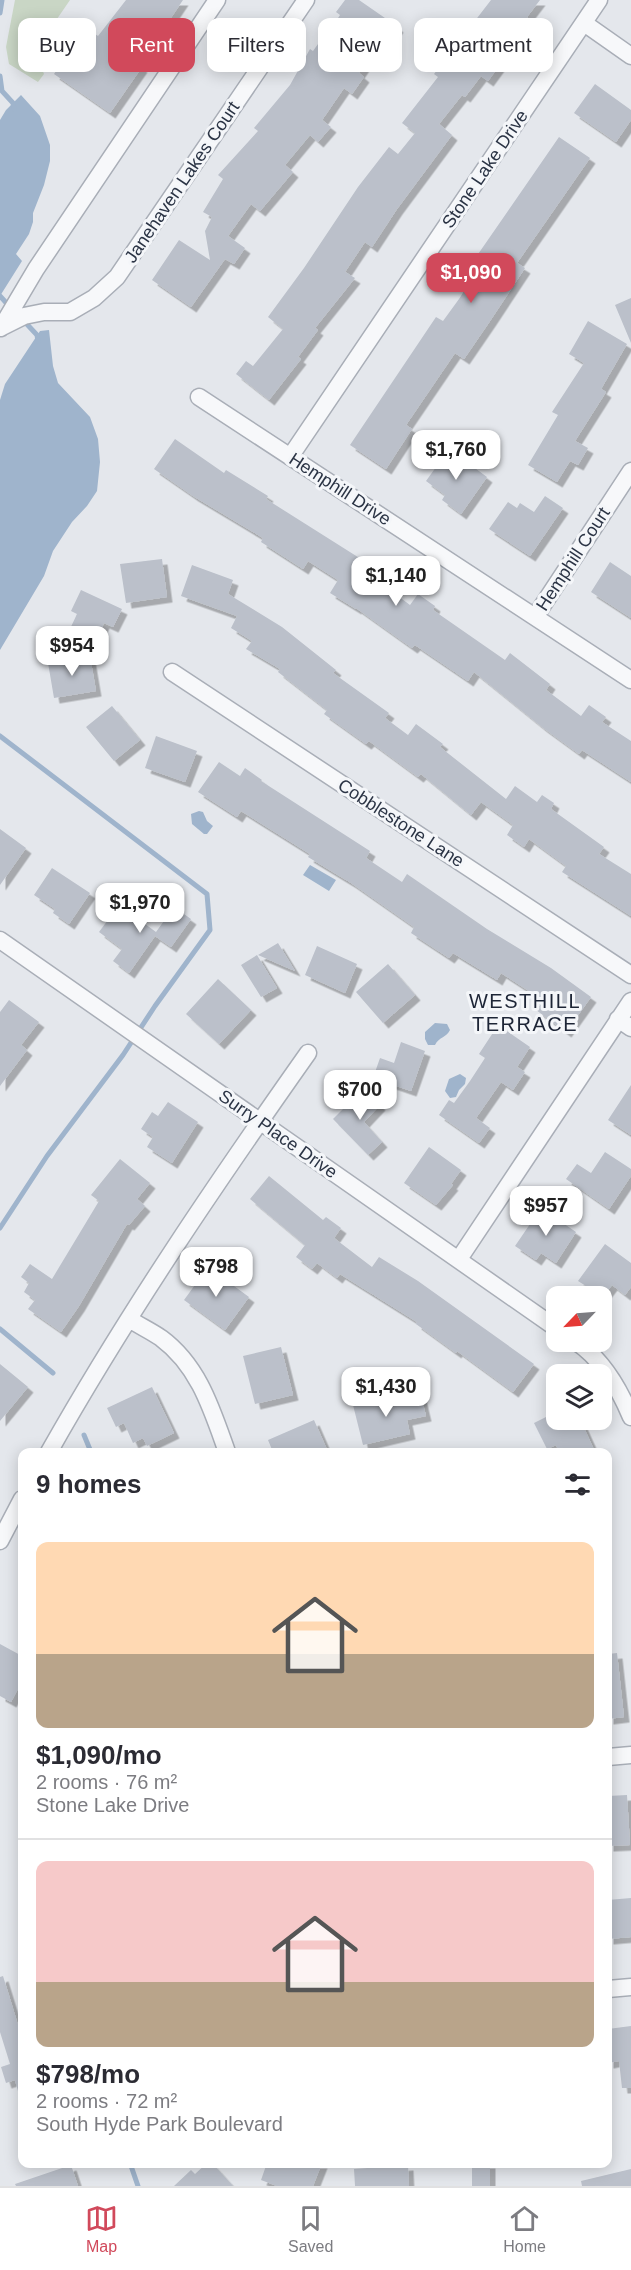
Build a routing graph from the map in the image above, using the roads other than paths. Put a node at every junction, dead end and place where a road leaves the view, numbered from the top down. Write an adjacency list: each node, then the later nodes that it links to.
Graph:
1 (218, 0): 6 (street)
2 (306, 0): 6 (street, Janehaven Lakes Court)
3 (599, 0): 4 (street, Stone Lake Drive)
4 (584, 23): 5 (street); 8 (street, Stone Lake Drive)
5 (631, 56)
6 (8, 323)
7 (200, 397): 8 (street, Hemphill Drive)
8 (290, 457): 10 (street, Hemphill Drive)
9 (631, 471): 10 (street, Hemphill Court)
10 (535, 617): 12 (street, Hemphill Drive)
11 (172, 672): 14 (street, Cobblestone Lane)
12 (631, 680)
13 (0, 940): 18 (street, Surry Place Drive)
14 (631, 975)
15 (631, 1000): 16 (street)
16 (624, 1024): 19 (street)
17 (308, 1053): 18 (street)
18 (260, 1122): 19 (street, Surry Place Drive); 20 (street)
19 (459, 1259): 21 (street, Surry Place Drive)
20 (129, 1319): 24 (street); 25 (street)
21 (546, 1321)
22 (586, 1352): 23 (street)
23 (631, 1417)
24 (51, 1448)
25 (226, 1448)
26 (18, 1507): 27 (street)
27 (0, 1541)
28 (631, 1755): 29 (street)
29 (612, 1757)
30 (631, 1987): 31 (street)
31 (612, 1989)

